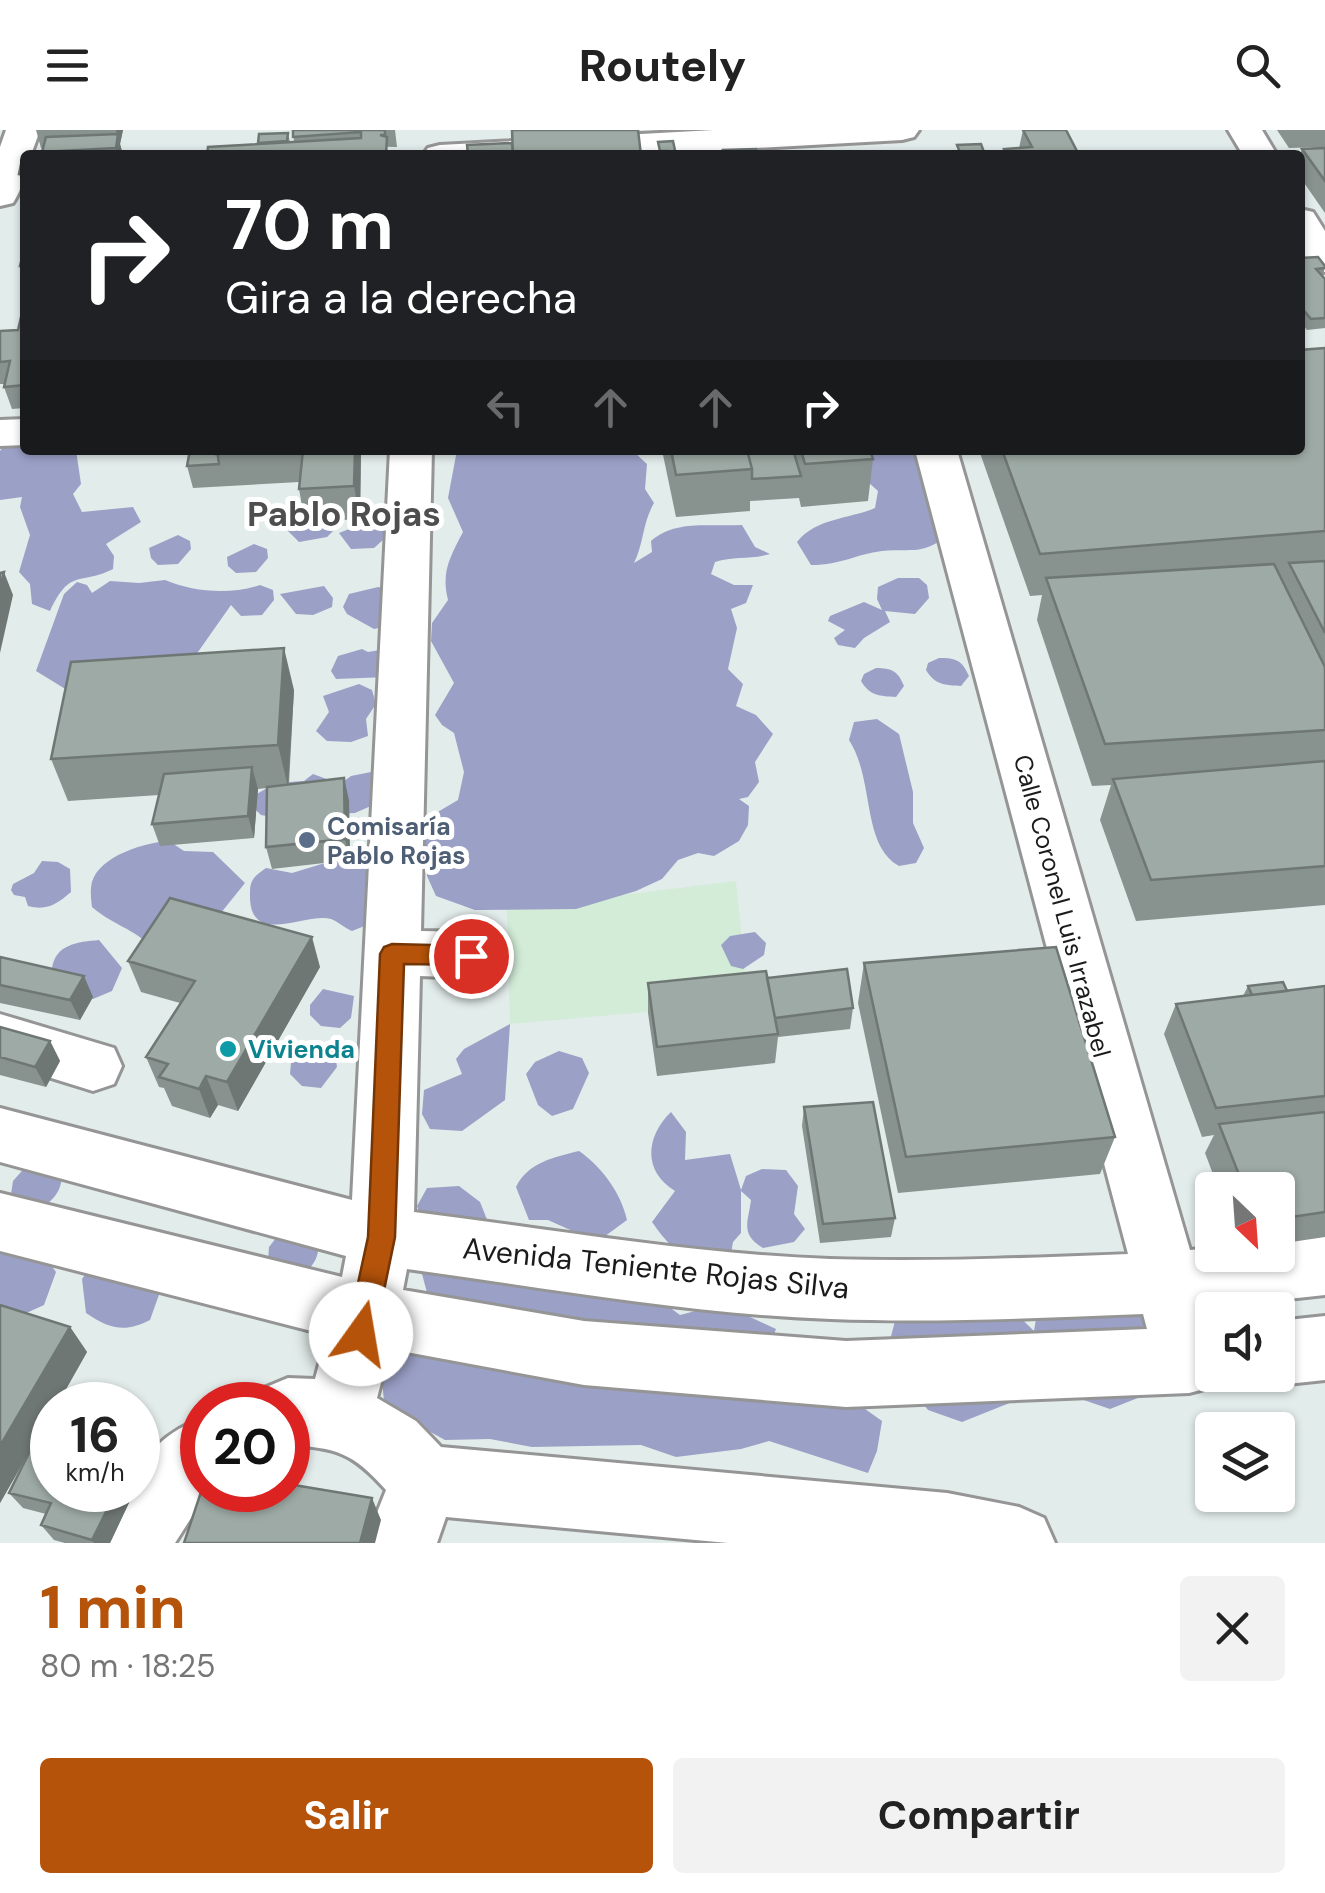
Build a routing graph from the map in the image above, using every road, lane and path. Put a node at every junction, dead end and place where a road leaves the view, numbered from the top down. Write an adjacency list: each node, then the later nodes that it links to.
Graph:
1 (23, 130): 4 (street)
2 (902, 130): 3 (street)
3 (532, 150)
4 (0, 195)
5 (1305, 228): 6 (street)
6 (1325, 261)
7 (412, 455): 9 (street)
8 (937, 455): 17 (street, Calle Coronel Luis Irrazabel)
9 (392, 954): 10 (street); 15 (street)
10 (471, 956)
11 (0, 1038): 12 (street)
12 (93, 1066)
13 (0, 1134): 15 (street, Avenida Teniente Rojas Silva)
14 (0, 1222): 18 (street)
15 (382, 1237): 17 (street, Avenida Teniente Rojas Silva); 18 (street)
16 (1325, 1265): 17 (street, Avenida Teniente Rojas Silva)
17 (1166, 1284): 19 (street, Calle Coronel Luis Irrazabel)
18 (366, 1314): 22 (street); 23 (street)
19 (1195, 1347)
20 (1325, 1348): 21 (street)
21 (1295, 1351)
22 (1195, 1360)
23 (313, 1413): 25 (street)
24 (180, 1472): 27 (street)
25 (413, 1512): 26 (street)
26 (846, 1531): 28 (street)
27 (134, 1543)
28 (1019, 1543)

